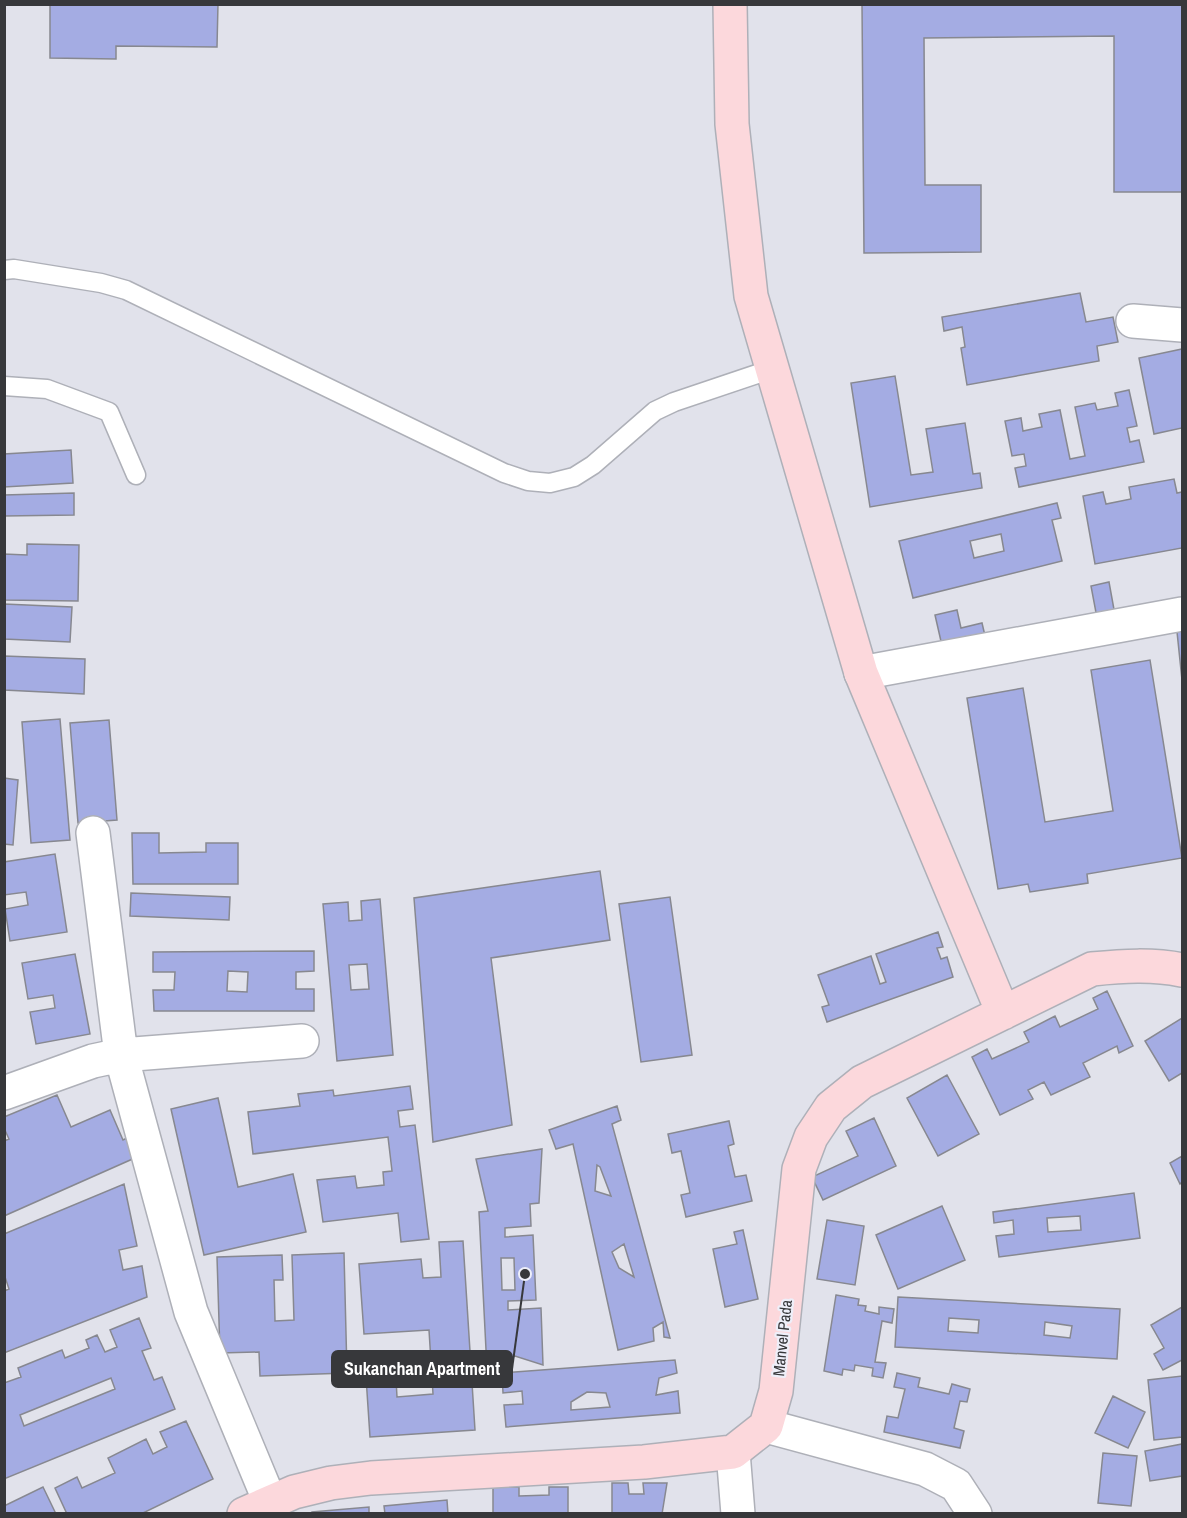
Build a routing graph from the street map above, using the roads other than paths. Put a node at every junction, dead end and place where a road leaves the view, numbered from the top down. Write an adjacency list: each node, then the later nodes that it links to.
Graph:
1 (730, 4): 5 (main road)
2 (4, 270): 5 (lane)
3 (1133, 321): 4 (street)
4 (1182, 325)
5 (772, 369): 9 (main road)
6 (4, 386): 7 (lane)
7 (136, 475)
8 (1182, 614): 9 (street)
9 (861, 673): 12 (main road)
10 (93, 833): 14 (street)
11 (1182, 970): 12 (main road, Manvel Pada)
12 (1003, 1013): 16 (main road, Manvel Pada)
13 (302, 1041): 14 (street)
14 (121, 1055): 15 (street); 18 (street)
15 (4, 1093)
16 (766, 1426): 17 (main road); 20 (street)
17 (733, 1452): 18 (main road); 19 (street)
18 (257, 1508)
19 (738, 1514)
20 (975, 1514)

